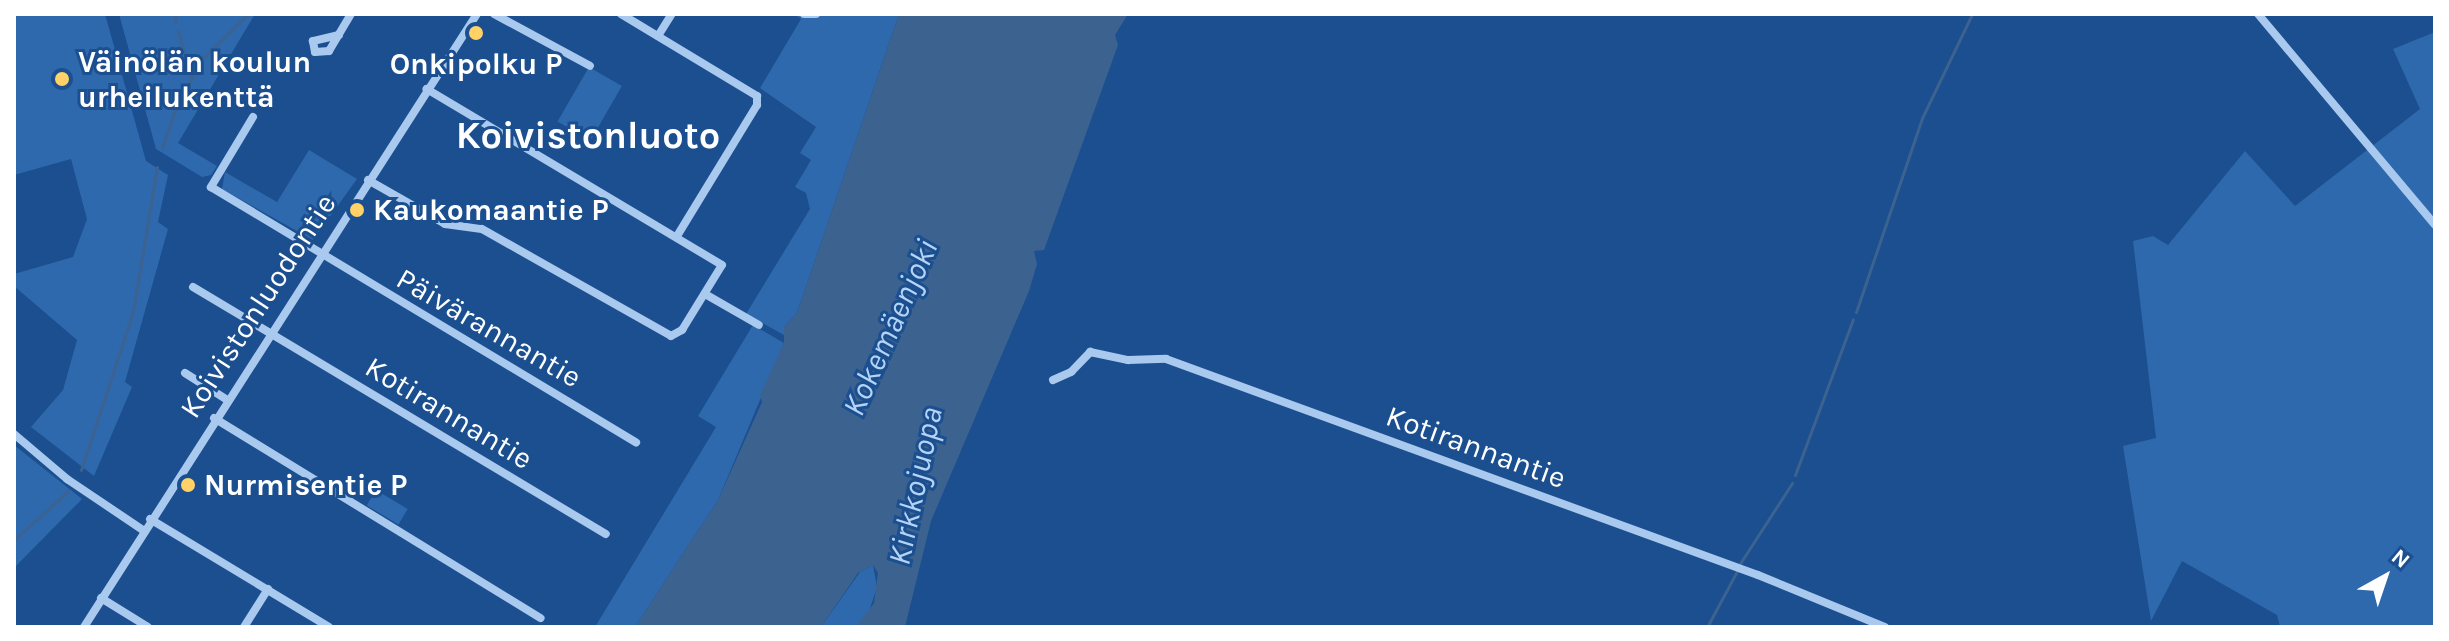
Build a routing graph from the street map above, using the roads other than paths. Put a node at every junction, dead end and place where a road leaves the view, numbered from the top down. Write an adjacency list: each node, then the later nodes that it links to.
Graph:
1 (351, 14): 9 (street)
2 (477, 14): 12 (street, Koivistonluodontie)
3 (494, 14): 11 (street)
4 (621, 14): 10 (street)
5 (672, 14): 10 (street)
6 (804, 14): 7 (street)
7 (816, 14)
8 (2258, 14): 15 (street)
9 (339, 35)
10 (658, 36): 16 (street)
11 (590, 66)
12 (427, 89): 14 (street, Koivistonluodontie); 16 (street)
13 (253, 117): 17 (street, Päivärannantie)
14 (368, 180): 17 (street, Koivistonluodontie); 19 (street)
15 (2435, 225)
16 (677, 236): 19 (street)
17 (319, 255): 21 (street, Koivistonluodontie); 27 (street, Päivärannantie)
18 (193, 287): 21 (street, Kotirannantie)
19 (705, 294): 20 (street)
20 (759, 325)
21 (269, 332): 24 (street, Koivistonluodontie); 30 (street, Kotirannantie)
22 (185, 373): 24 (street)
23 (1053, 380): 38 (street, Kotirannantie)
24 (226, 399): 25 (street, Koivistonluodontie)
25 (214, 418): 28 (street, Koivistonluodontie); 33 (street)
26 (14, 434): 29 (street)
27 (636, 442)
28 (150, 519): 29 (street, Koivistonluodontie); 31 (street)
29 (143, 530): 32 (street, Koivistonluodontie)
30 (606, 534)
31 (268, 589): 36 (street); 37 (street)
32 (101, 598): 34 (street, Koivistonluodontie); 35 (street)
33 (541, 618)
34 (84, 627)
35 (148, 627)
36 (244, 627)
37 (329, 627)
38 (1885, 627)

